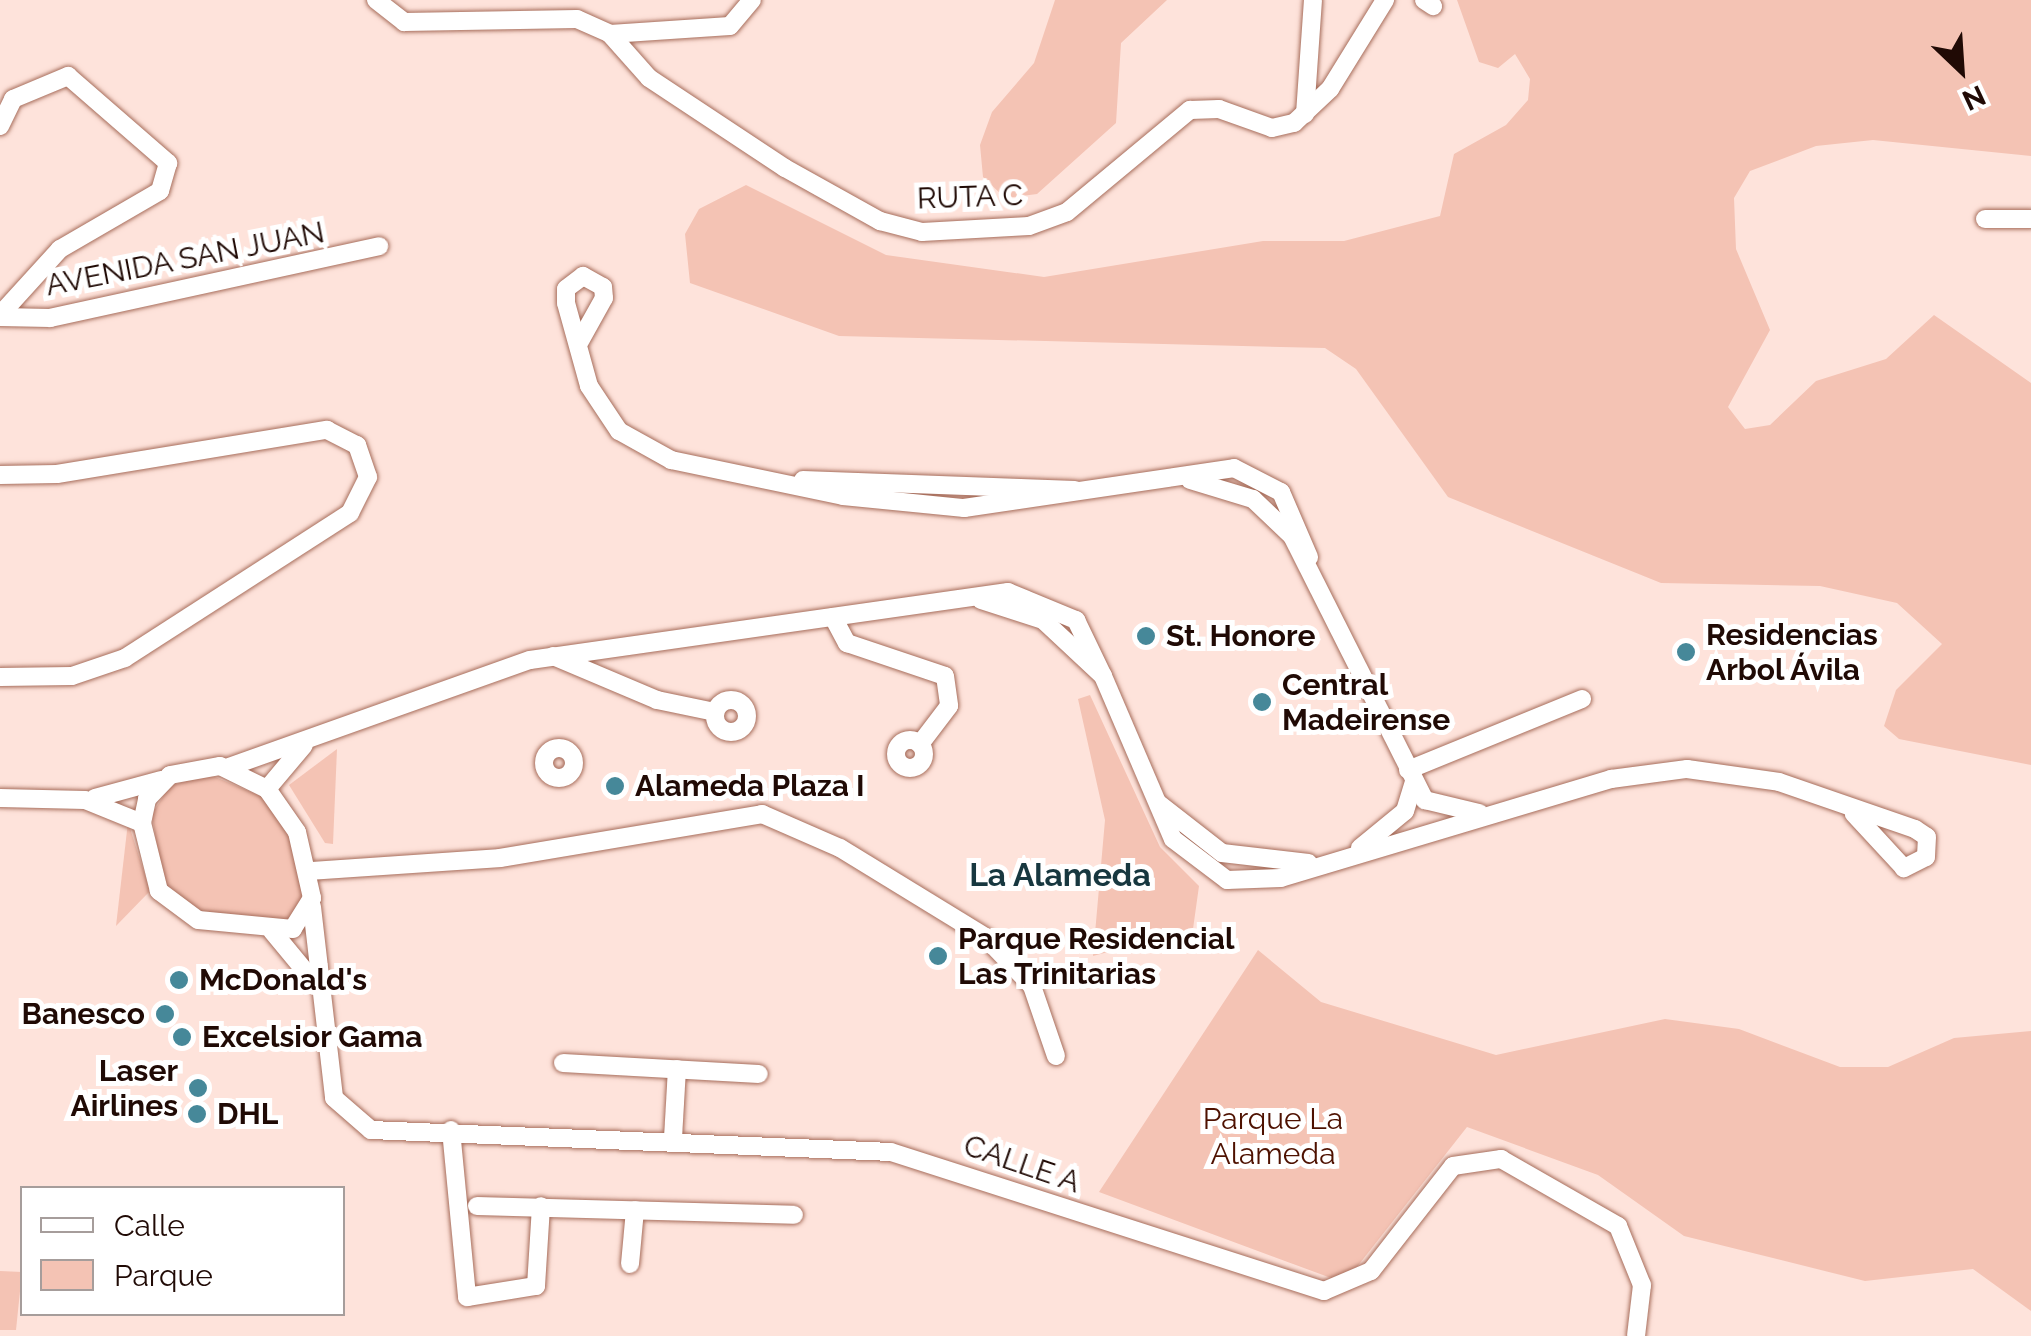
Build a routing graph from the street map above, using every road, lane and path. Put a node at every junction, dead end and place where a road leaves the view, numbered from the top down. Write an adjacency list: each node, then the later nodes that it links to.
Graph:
1 (376, 0): 6 (street)
2 (515, 0): 6 (street)
3 (752, 0): 7 (street)
4 (1313, 0): 8 (street)
5 (1385, 0): 8 (street)
6 (515, 20): 7 (street)
7 (610, 34): 8 (street, RUTA C)
8 (1305, 114)
9 (0, 126): 13 (street)
10 (1985, 219): 11 (street)
11 (2031, 219)
12 (380, 246): 13 (street, AVENIDA SAN JUAN)
13 (0, 316)
14 (580, 342): 17 (street)
15 (0, 475): 26 (street)
16 (1190, 480): 18 (street); 20 (street); 21 (street)
17 (794, 482): 19 (street); 22 (street)
18 (1265, 482): 21 (street); 23 (street)
19 (934, 486): 20 (street); 22 (street)
20 (1080, 492): 22 (street)
21 (1253, 499): 23 (street)
22 (933, 507)
23 (1309, 556): 32 (street)
24 (833, 617): 25 (street); 30 (street); 37 (street)
25 (553, 656): 28 (street); 29 (street)
26 (0, 677)
27 (1582, 699): 32 (street)
28 (716, 712)
29 (316, 736): 31 (street); 34 (street)
30 (920, 744)
31 (229, 768): 33 (street); 34 (street)
32 (1411, 776): 39 (street); 42 (street)
33 (162, 780): 36 (street); 40 (street)
34 (267, 789): 44 (street)
35 (0, 798): 36 (street)
36 (85, 800): 40 (street)
37 (1158, 803): 41 (street); 45 (street)
38 (1854, 814): 39 (street)
39 (1490, 815): 42 (street)
40 (142, 824): 47 (street)
41 (1222, 853): 43 (street); 45 (street)
42 (1340, 859): 43 (street)
43 (1316, 864): 45 (street)
44 (310, 870): 46 (street); 49 (street)
45 (1214, 874)
46 (312, 907): 47 (street); 48 (street, CALLE A)
47 (272, 931): 48 (street, CALLE A)
48 (315, 983): 53 (street, CALLE A)
49 (1056, 1056)
50 (562, 1063): 51 (street)
51 (677, 1069): 52 (street); 54 (street)
52 (759, 1074)
53 (451, 1130): 54 (street, CALLE A); 56 (street)
54 (673, 1138): 60 (street, CALLE A)
55 (477, 1206): 56 (street)
56 (541, 1206): 57 (street)
57 (635, 1210): 58 (street); 59 (street)
58 (794, 1215)
59 (630, 1264)
60 (1636, 1336)

